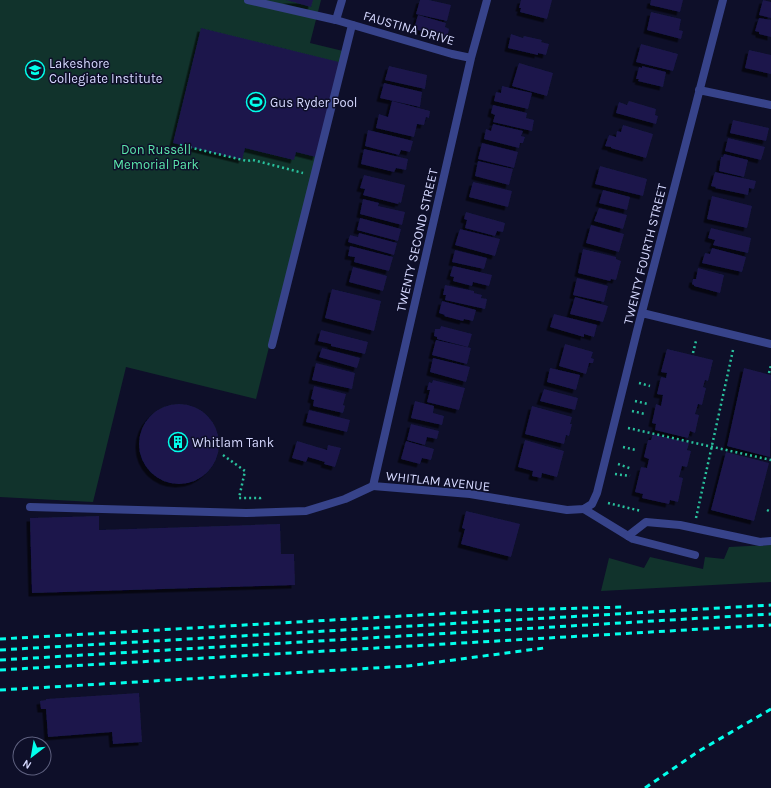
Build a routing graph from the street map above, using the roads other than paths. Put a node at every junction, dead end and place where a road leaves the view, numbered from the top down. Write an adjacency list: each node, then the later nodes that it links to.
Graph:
1 (248, 0): 5 (street, FAUSTINA DRIVE)
2 (342, 0): 5 (street)
3 (487, 0): 7 (street, TWENTY SECOND STREET)
4 (723, 0): 8 (street, TWENTY FOURTH STREET)
5 (336, 20): 6 (street, FAUSTINA DRIVE)
6 (352, 25): 7 (street, FAUSTINA DRIVE); 12 (street)
7 (471, 58): 13 (street, TWENTY SECOND STREET)
8 (699, 90): 9 (street); 10 (street, TWENTY FOURTH STREET)
9 (771, 105)
10 (642, 313): 11 (street); 15 (street, TWENTY FOURTH STREET)
11 (771, 344)
12 (272, 345)
13 (373, 486): 14 (street, WHITLAM AVENUE); 15 (street, WHITLAM AVENUE)
14 (30, 507)
15 (584, 509): 16 (street)
16 (628, 536): 17 (street); 18 (street)
17 (771, 541)
18 (695, 555)

